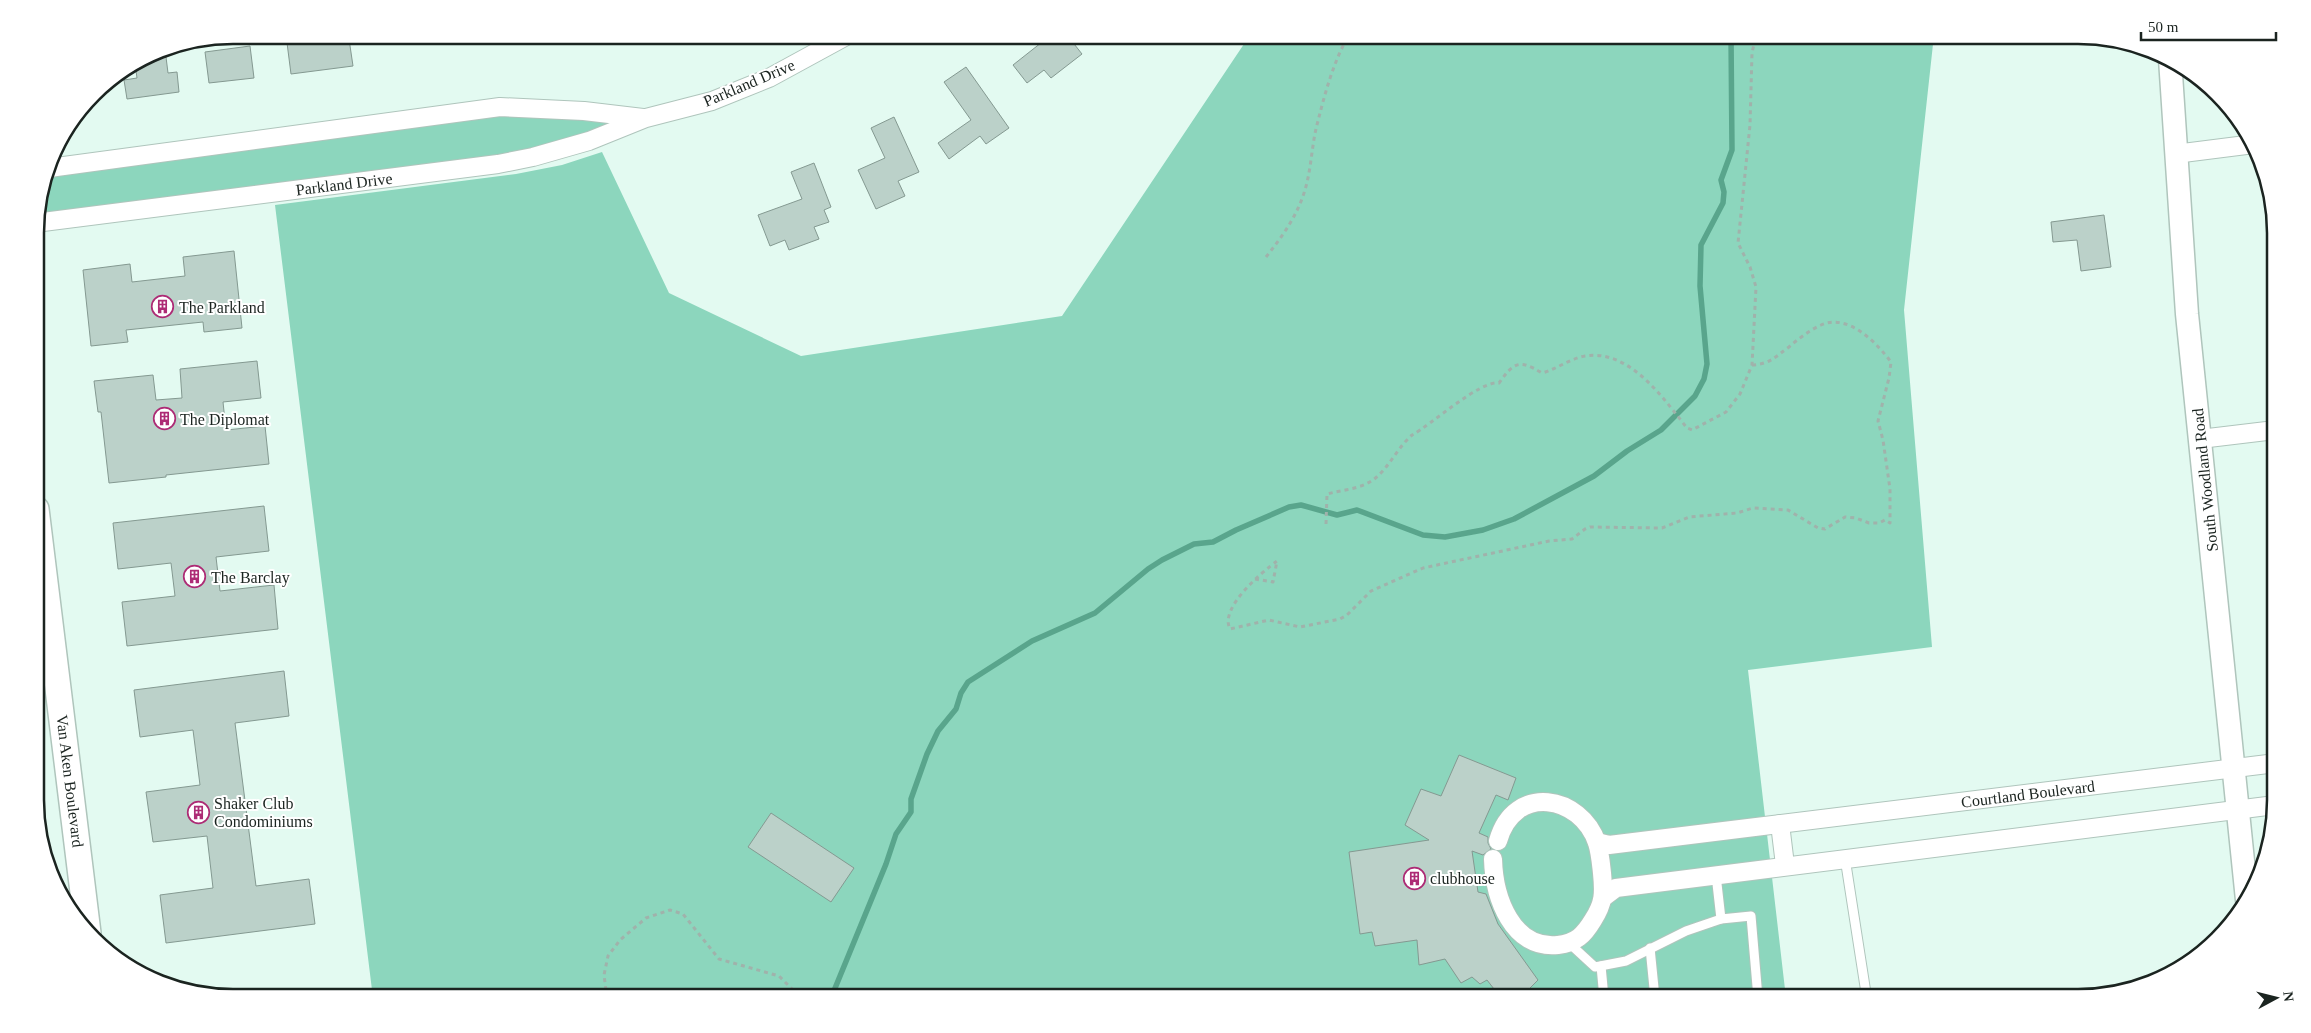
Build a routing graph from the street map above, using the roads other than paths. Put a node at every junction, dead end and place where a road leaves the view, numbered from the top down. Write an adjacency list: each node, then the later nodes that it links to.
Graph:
1 (831, 44): 3 (street, Parkland Drive)
2 (2170, 68): 5 (street, South Woodland Road)
3 (646, 118): 6 (street, Parkland Drive); 7 (street, Parkland Drive)
4 (2246, 145): 5 (street)
5 (2175, 154): 9 (street, South Woodland Road)
6 (56, 167)
7 (44, 222)
8 (2267, 431): 9 (street)
9 (2200, 439): 12 (street, South Woodland Road)
10 (44, 574): 24 (main road, Van Aken Boulevard)
11 (2267, 764): 12 (street, Courtland Boulevard)
12 (2233, 768): 14 (street, South Woodland Road); 15 (street, Courtland Boulevard)
13 (2267, 805): 14 (street)
14 (2237, 809): 18 (street); 22 (street, South Woodland Road)
15 (1780, 824): 17 (street, Courtland Boulevard); 20 (street)
16 (1498, 841): 17 (street)
17 (1597, 842): 23 (street)
18 (1845, 858): 20 (street); 32 (lane)
19 (1493, 859): 26 (street)
20 (1785, 865): 21 (street)
21 (1716, 875): 23 (street); 25 (lane)
22 (2246, 888)
23 (1604, 897): 26 (street)
24 (86, 919)
25 (1721, 919): 27 (lane); 31 (lane)
26 (1570, 944): 28 (lane)
27 (1650, 948): 28 (lane); 30 (lane)
28 (1600, 966): 29 (lane)
29 (1603, 989)
30 (1654, 989)
31 (1757, 989)
32 (1865, 989)

